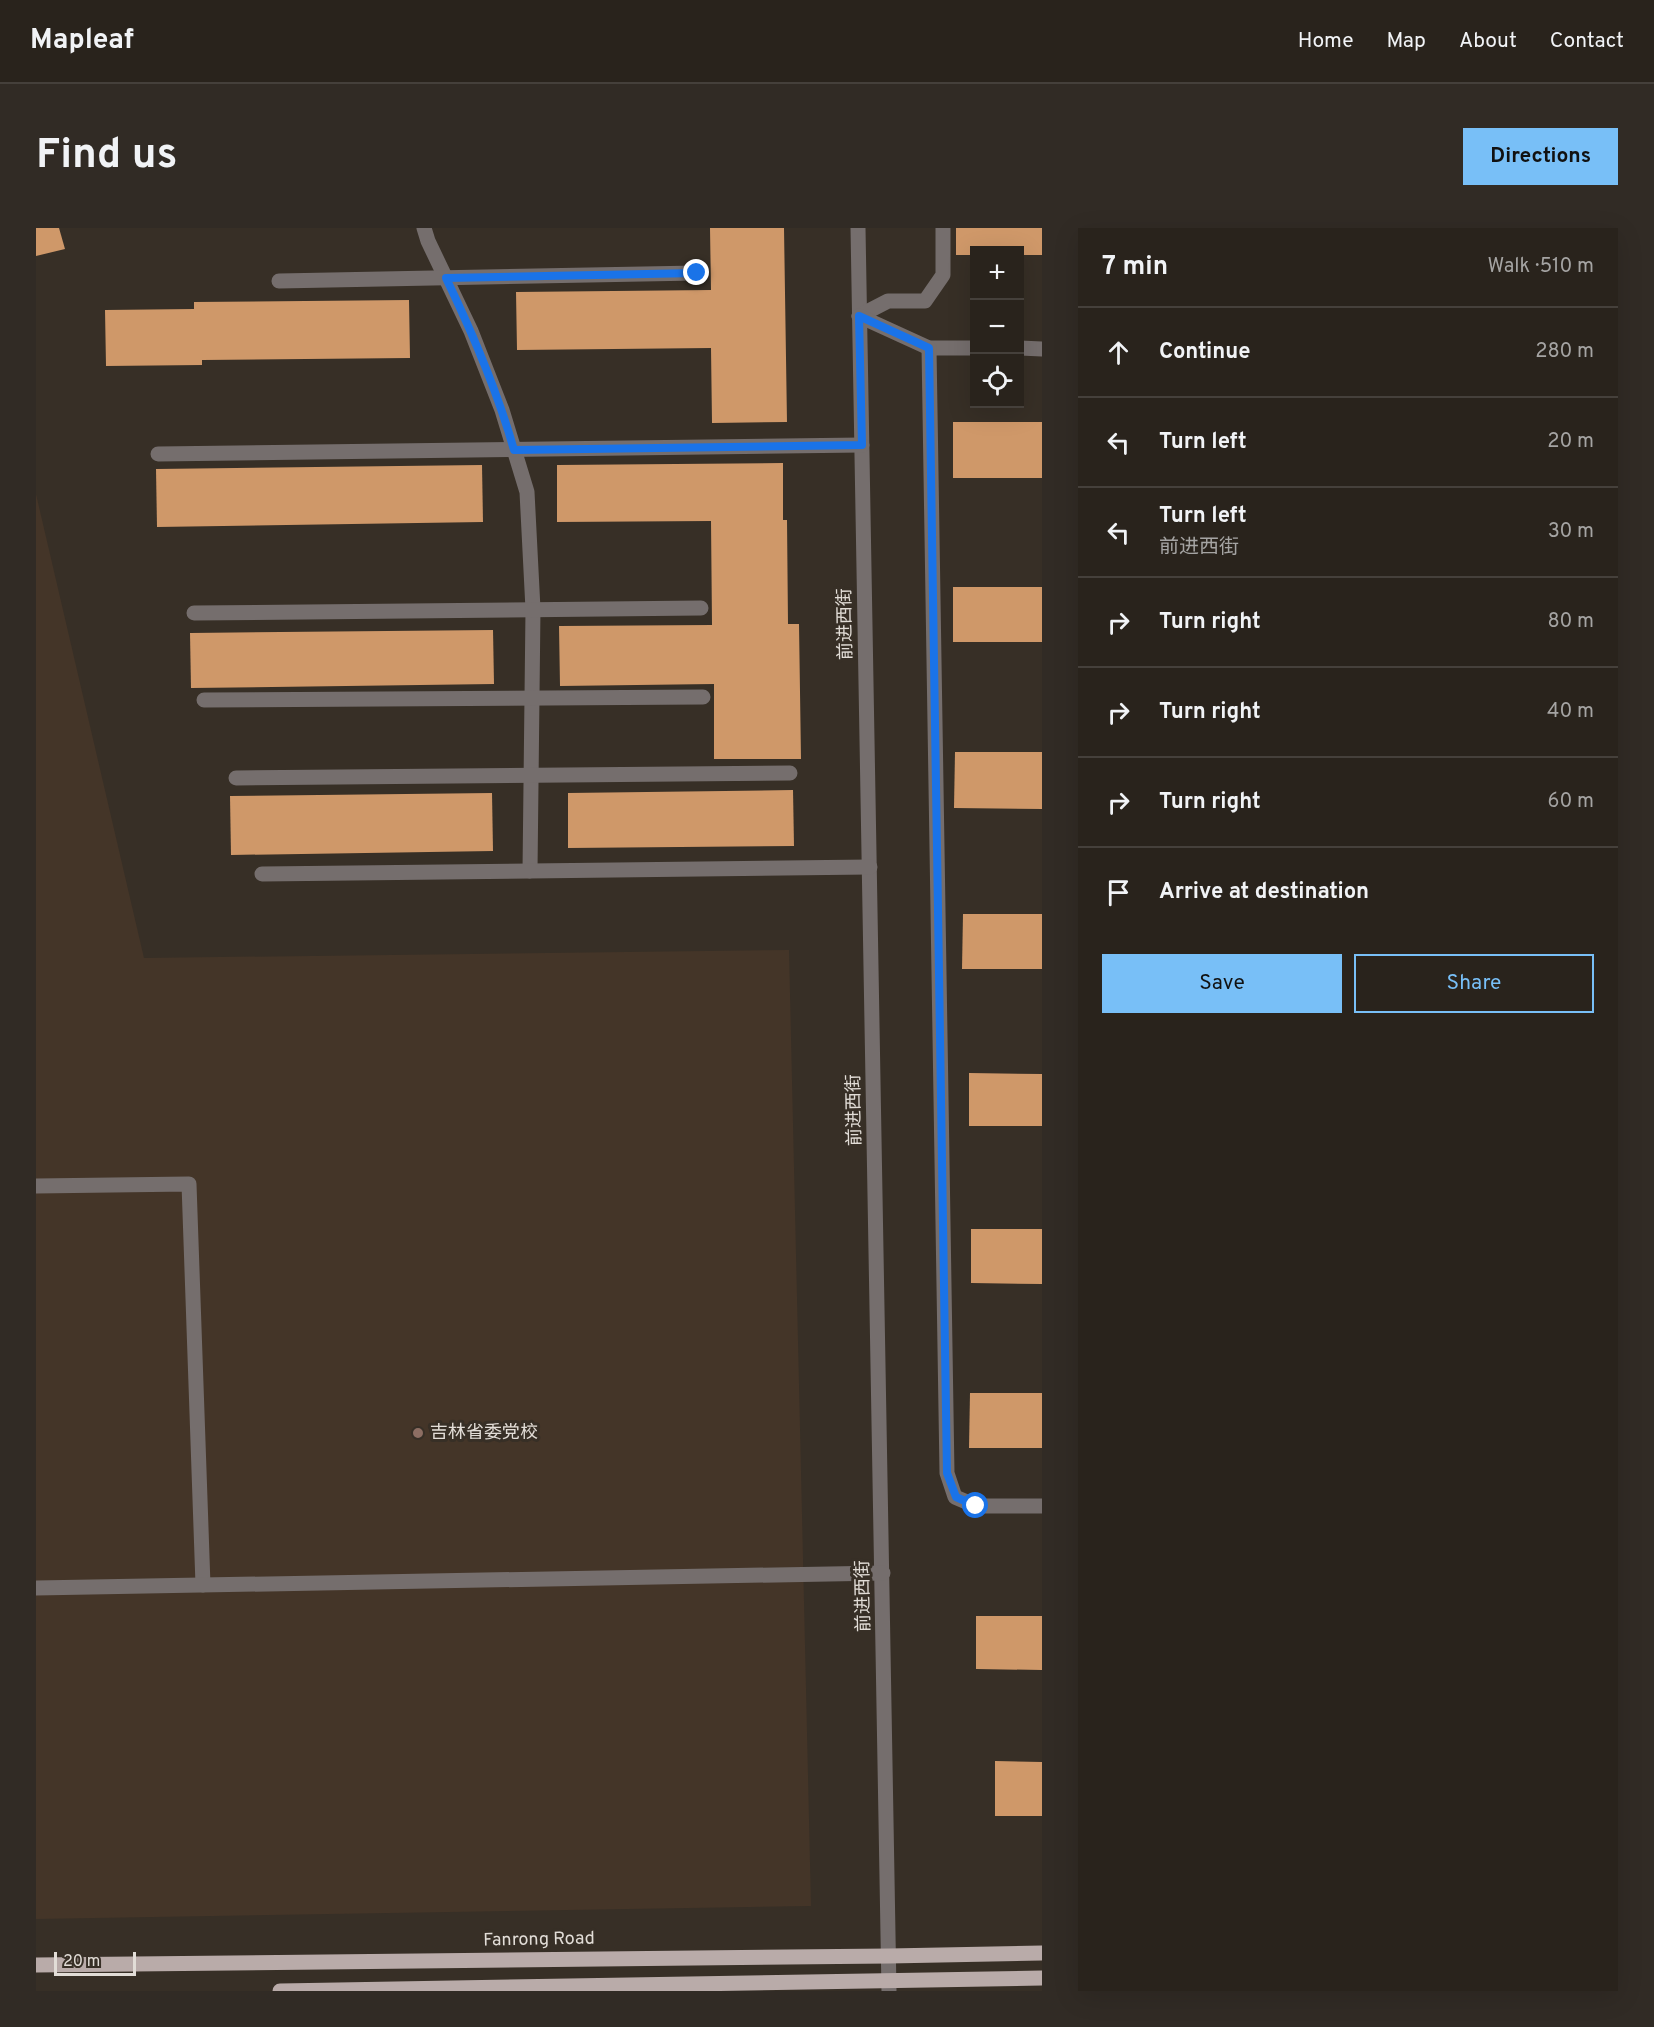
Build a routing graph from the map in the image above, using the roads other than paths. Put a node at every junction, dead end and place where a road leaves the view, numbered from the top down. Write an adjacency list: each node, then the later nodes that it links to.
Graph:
1 (424, 228): 5 (street)
2 (858, 228): 7 (street, 前进西街)
3 (943, 228): 7 (street)
4 (697, 273): 5 (street)
5 (446, 278): 6 (street); 13 (street)
6 (279, 281)
7 (859, 316): 8 (street); 12 (street, 前进西街)
8 (929, 348): 9 (street); 28 (street)
9 (970, 348)
10 (1024, 348): 11 (street)
11 (1042, 349)
12 (862, 445): 13 (street); 24 (street, 前进西街)
13 (514, 450): 14 (street); 16 (street)
14 (158, 454)
15 (701, 608): 16 (street)
16 (533, 609): 17 (street); 19 (street)
17 (194, 613)
18 (703, 697): 19 (street)
19 (532, 698): 20 (street); 22 (street)
20 (204, 700)
21 (790, 773): 22 (street)
22 (531, 776): 23 (street); 25 (street)
23 (236, 778)
24 (870, 867): 25 (street); 29 (street, 前进西街)
25 (530, 871): 26 (street)
26 (262, 874)
27 (36, 1186): 30 (street)
28 (1042, 1506)
29 (883, 1573): 30 (street); 33 (street, 前进西街)
30 (203, 1585): 31 (street)
31 (36, 1588)
32 (1042, 1953): 33 (main road, Fanrong Road)
33 (889, 1956): 34 (main road, Fanrong Road); 36 (street, 前进西街)
34 (36, 1965)
35 (1042, 1978): 36 (main road)
36 (889, 1986): 37 (main road)
37 (426, 1990): 38 (main road)
38 (280, 1991)

